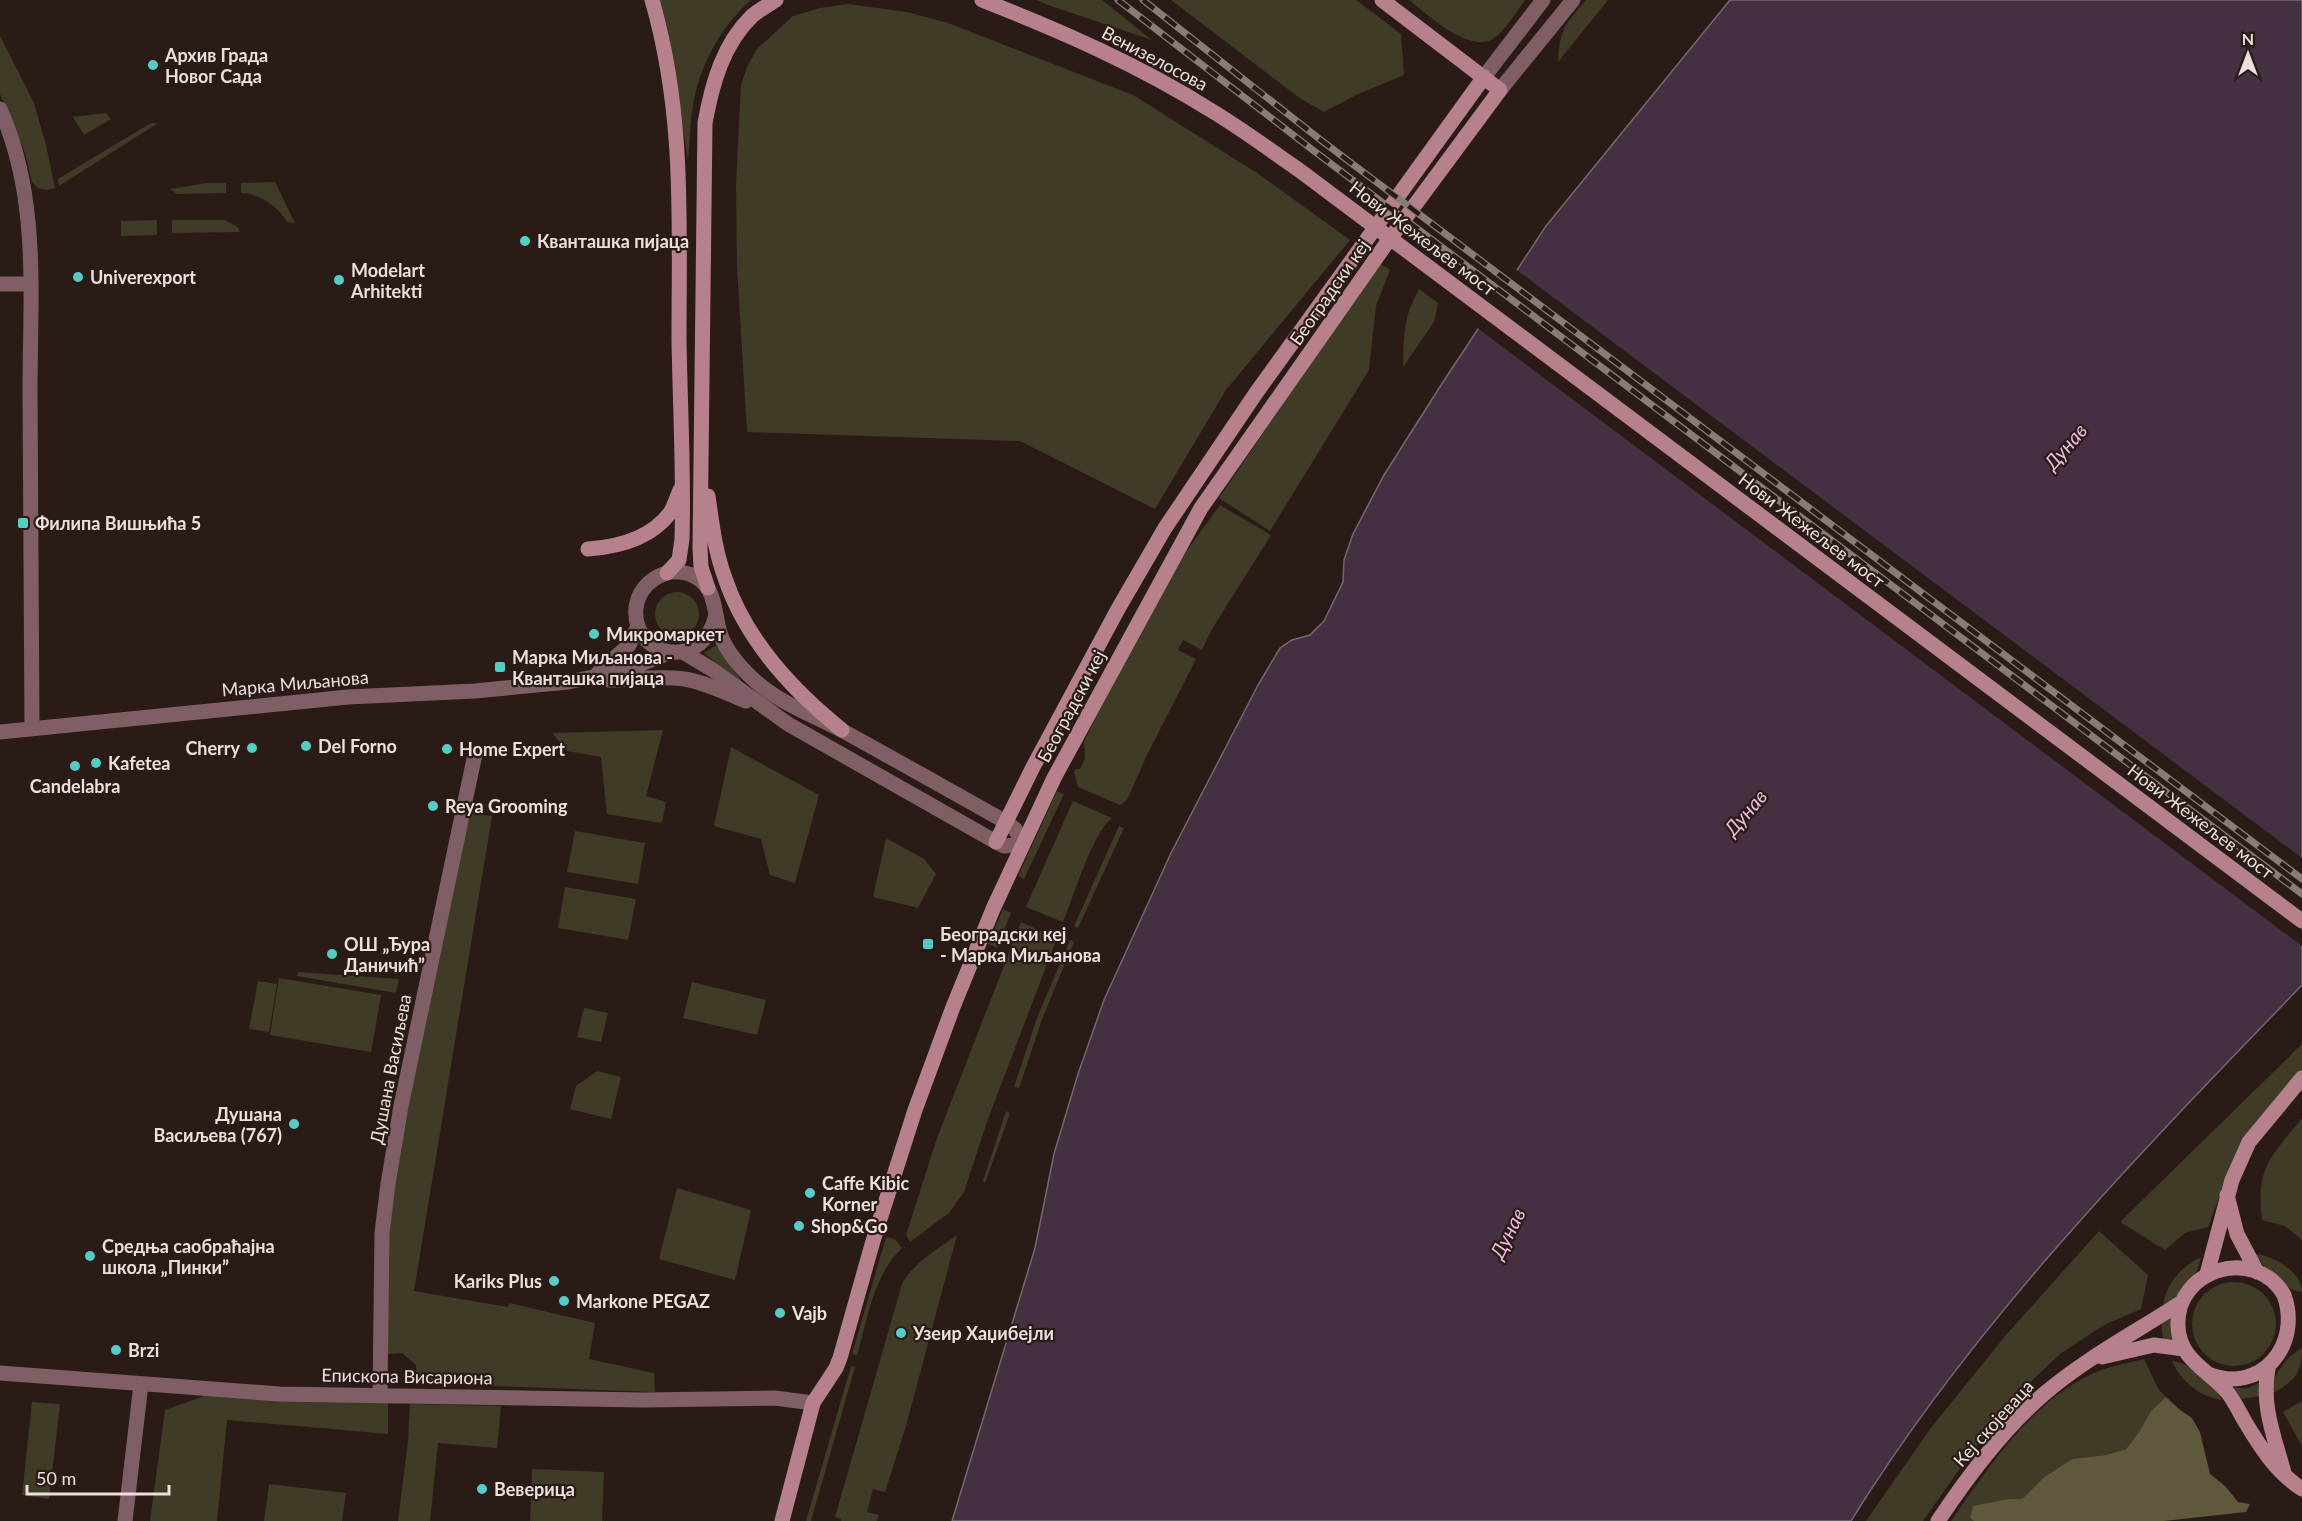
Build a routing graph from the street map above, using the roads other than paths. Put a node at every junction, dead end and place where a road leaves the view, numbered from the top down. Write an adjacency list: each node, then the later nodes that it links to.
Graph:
1 (652, 0): 14 (main road)
2 (776, 0): 13 (main road)
3 (981, 0): 10 (main road, Венизелосова)
4 (1382, 0): 7 (main road)
5 (1543, 0): 7 (street, Београдски кеј)
6 (1573, 0): 8 (street, Београдски кеј)
7 (1484, 77): 8 (main road); 28 (main road, Београдски кеј)
8 (1500, 90): 30 (main road, Београдски кеј)
9 (0, 109): 12 (street)
10 (1299, 170): 31 (main road, Нови Жежељев мост)
11 (0, 284): 12 (street)
12 (30, 284): 24 (street)
13 (701, 444): 17 (main road); 25 (main road)
14 (683, 482): 15 (main road); 16 (main road)
15 (588, 549)
16 (667, 573): 17 (street); 19 (street)
17 (708, 588): 18 (street)
18 (716, 615): 20 (street); 25 (street)
19 (638, 626): 20 (street); 21 (street, Марка Миљанова)
20 (677, 652): 21 (street, Марка Миљанова); 23 (street)
21 (594, 677): 22 (street, Марка Миљанова)
22 (576, 681): 23 (street); 24 (street, Марка Миљанова)
23 (769, 711): 29 (street)
24 (32, 728): 26 (street, Марка Миљанова)
25 (842, 730): 28 (street)
26 (0, 732)
27 (475, 754): 47 (street, Душана Васиљева)
28 (1006, 822): 29 (main road, Београдски кеј); 30 (street)
29 (996, 842): 30 (street)
30 (1023, 844): 48 (main road, Београдски кеј)
31 (2302, 921)
32 (2302, 1078): 33 (main road)
33 (2227, 1195): 34 (main road); 35 (main road)
34 (2257, 1272): 35 (main road); 36 (main road)
35 (2206, 1274): 38 (main road)
36 (2284, 1295): 37 (main road); 41 (main road)
37 (2302, 1300)
38 (2182, 1302): 40 (main road); 42 (main road, Кеј скојеваца)
39 (2301, 1342): 41 (main road)
40 (2184, 1349): 42 (main road, Кеј скојеваца); 45 (main road)
41 (2285, 1349): 43 (main road)
42 (2087, 1362): 53 (main road, Кеј скојеваца)
43 (2268, 1369): 45 (main road); 49 (main road)
44 (0, 1373): 46 (street, Епископа Висариона)
45 (2208, 1374): 49 (main road)
46 (141, 1384): 47 (street, Епископа Висариона); 51 (street)
47 (380, 1396): 48 (street, Епископа Висариона)
48 (813, 1403): 52 (main road, Београдски кеј)
49 (2285, 1476): 50 (main road)
50 (2302, 1489)
51 (125, 1521)
52 (782, 1521)
53 (1938, 1521)

